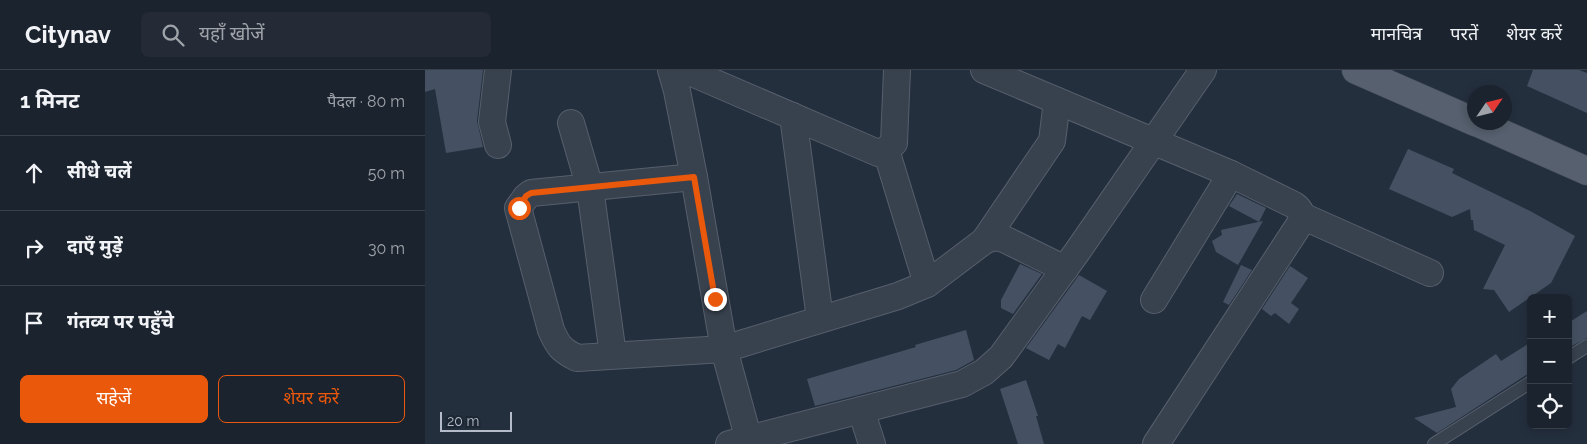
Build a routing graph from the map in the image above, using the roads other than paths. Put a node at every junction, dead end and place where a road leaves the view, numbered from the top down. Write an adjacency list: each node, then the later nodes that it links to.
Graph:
1 (498, 70): 13 (street)
2 (897, 70): 14 (street)
3 (984, 70): 7 (street)
4 (1203, 70): 12 (street)
5 (1356, 70): 9 (main road)
6 (677, 77): 8 (street); 17 (street)
7 (1057, 101): 12 (street); 20 (street)
8 (793, 116): 14 (street); 25 (street)
9 (1467, 119)
10 (571, 123): 18 (street)
11 (1493, 130): 15 (main road)
12 (1153, 142): 16 (street); 21 (street)
13 (498, 144)
14 (886, 150): 23 (street)
15 (1587, 171)
16 (1231, 174): 19 (street); 24 (street)
17 (694, 177): 18 (street); 27 (street)
18 (590, 188): 28 (street); 28 (street)
19 (1302, 216): 22 (street); 34 (street)
20 (984, 241): 21 (street); 23 (street)
21 (1065, 269): 31 (street)
22 (1430, 273)
23 (927, 284): 25 (street)
24 (1154, 300)
25 (820, 319): 27 (street)
26 (1587, 346): 29 (lane)
27 (724, 349): 28 (street); 32 (street)
28 (613, 355)
29 (1572, 355)
30 (1528, 384): 35 (lane)
31 (861, 410): 32 (street); 33 (street)
32 (742, 442)
33 (873, 444)
34 (1156, 444)
35 (1435, 444)

